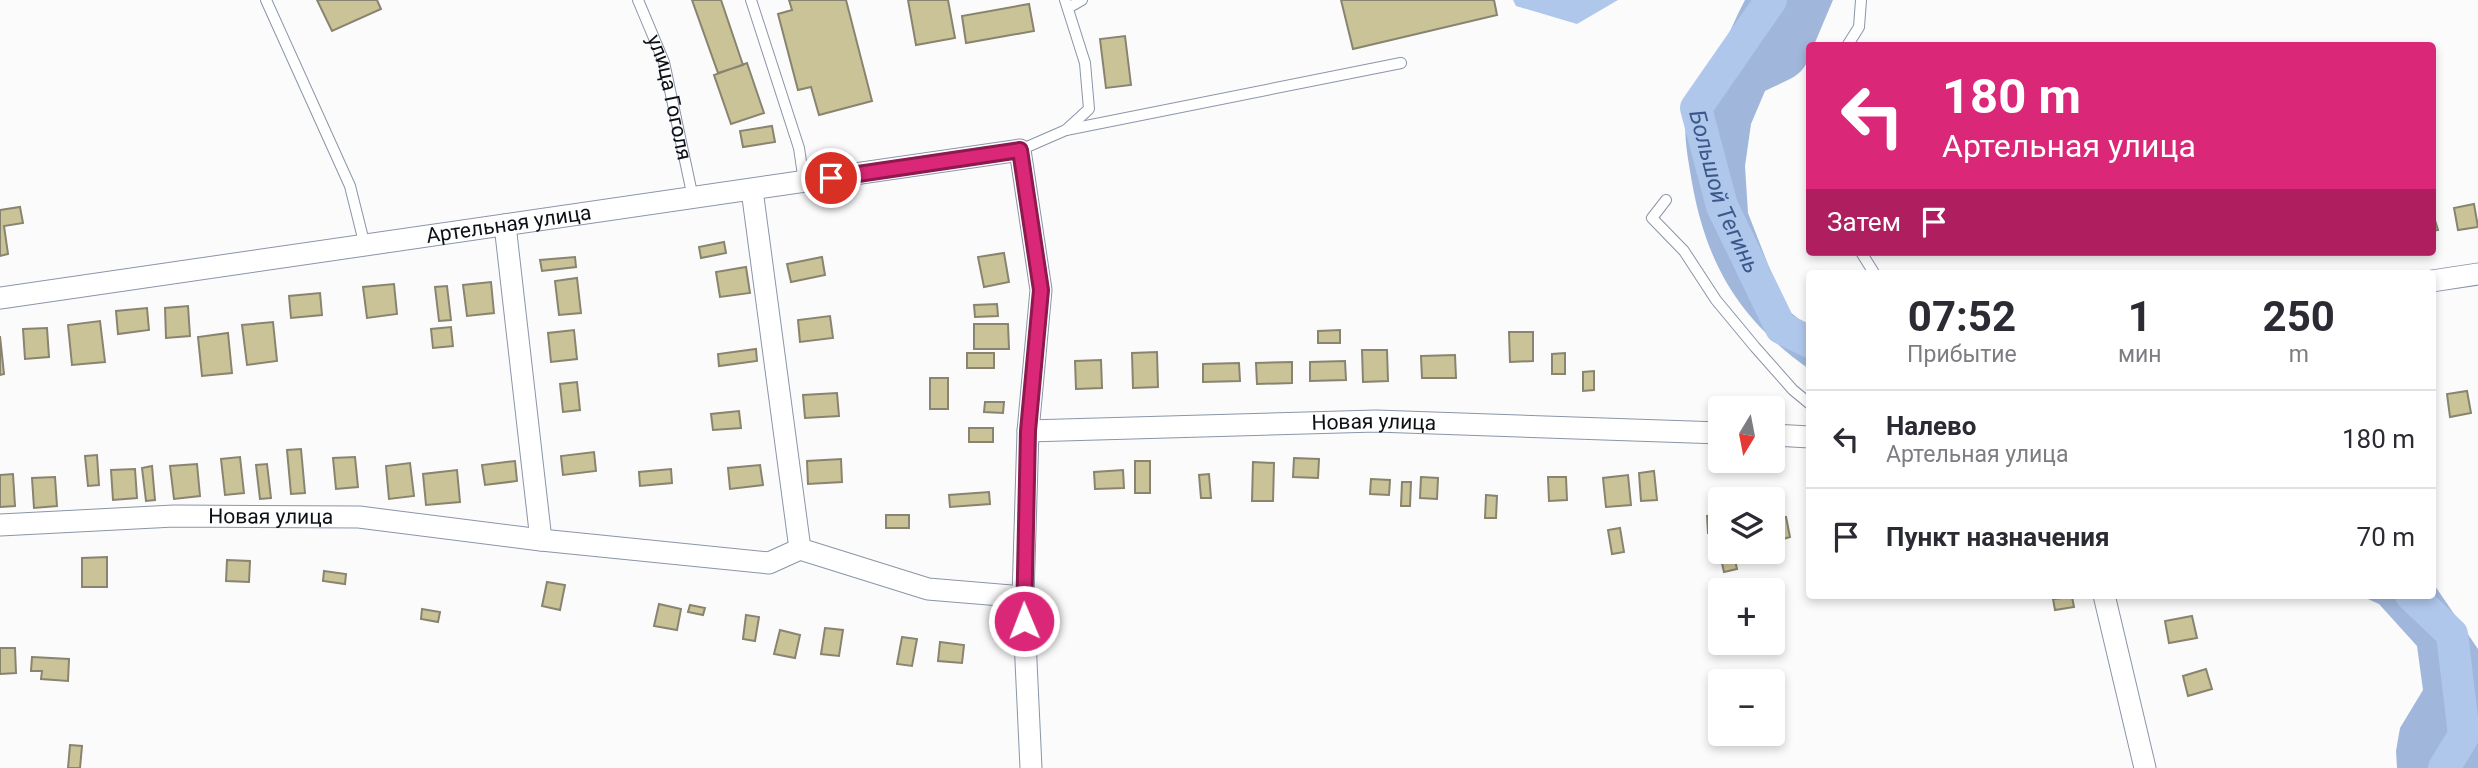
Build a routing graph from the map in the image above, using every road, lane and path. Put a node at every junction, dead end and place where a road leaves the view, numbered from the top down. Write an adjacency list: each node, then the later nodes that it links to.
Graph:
1 (266, 0): 16 (lane)
2 (638, 0): 13 (lane, улица Гоголя)
3 (751, 0): 11 (lane)
4 (1082, 0): 6 (lane)
5 (1861, 0): 7 (lane)
6 (1066, 4): 9 (lane)
7 (1850, 42)
8 (1401, 63): 9 (lane)
9 (1066, 130): 10 (lane)
10 (1020, 150): 11 (street, Артельная улица); 21 (street)
11 (804, 182): 12 (street, Артельная улица)
12 (752, 190): 13 (street, Артельная улица); 27 (street)
13 (693, 198): 15 (street, Артельная улица)
14 (1666, 200): 20 (lane)
15 (505, 226): 16 (street, Артельная улица); 26 (street)
16 (365, 246): 19 (street, Артельная улица)
17 (2478, 274): 18 (street)
18 (2436, 280)
19 (0, 298)
20 (1806, 401)
21 (1028, 431): 22 (street, Новая улица); 28 (street)
22 (1708, 433)
23 (1785, 436): 24 (street)
24 (1806, 437)
25 (0, 525): 26 (street, Новая улица)
26 (541, 540): 27 (street, Новая улица)
27 (800, 549): 28 (street)
28 (1023, 597): 30 (street)
29 (2105, 599): 31 (street)
30 (1031, 768)
31 (2145, 768)

